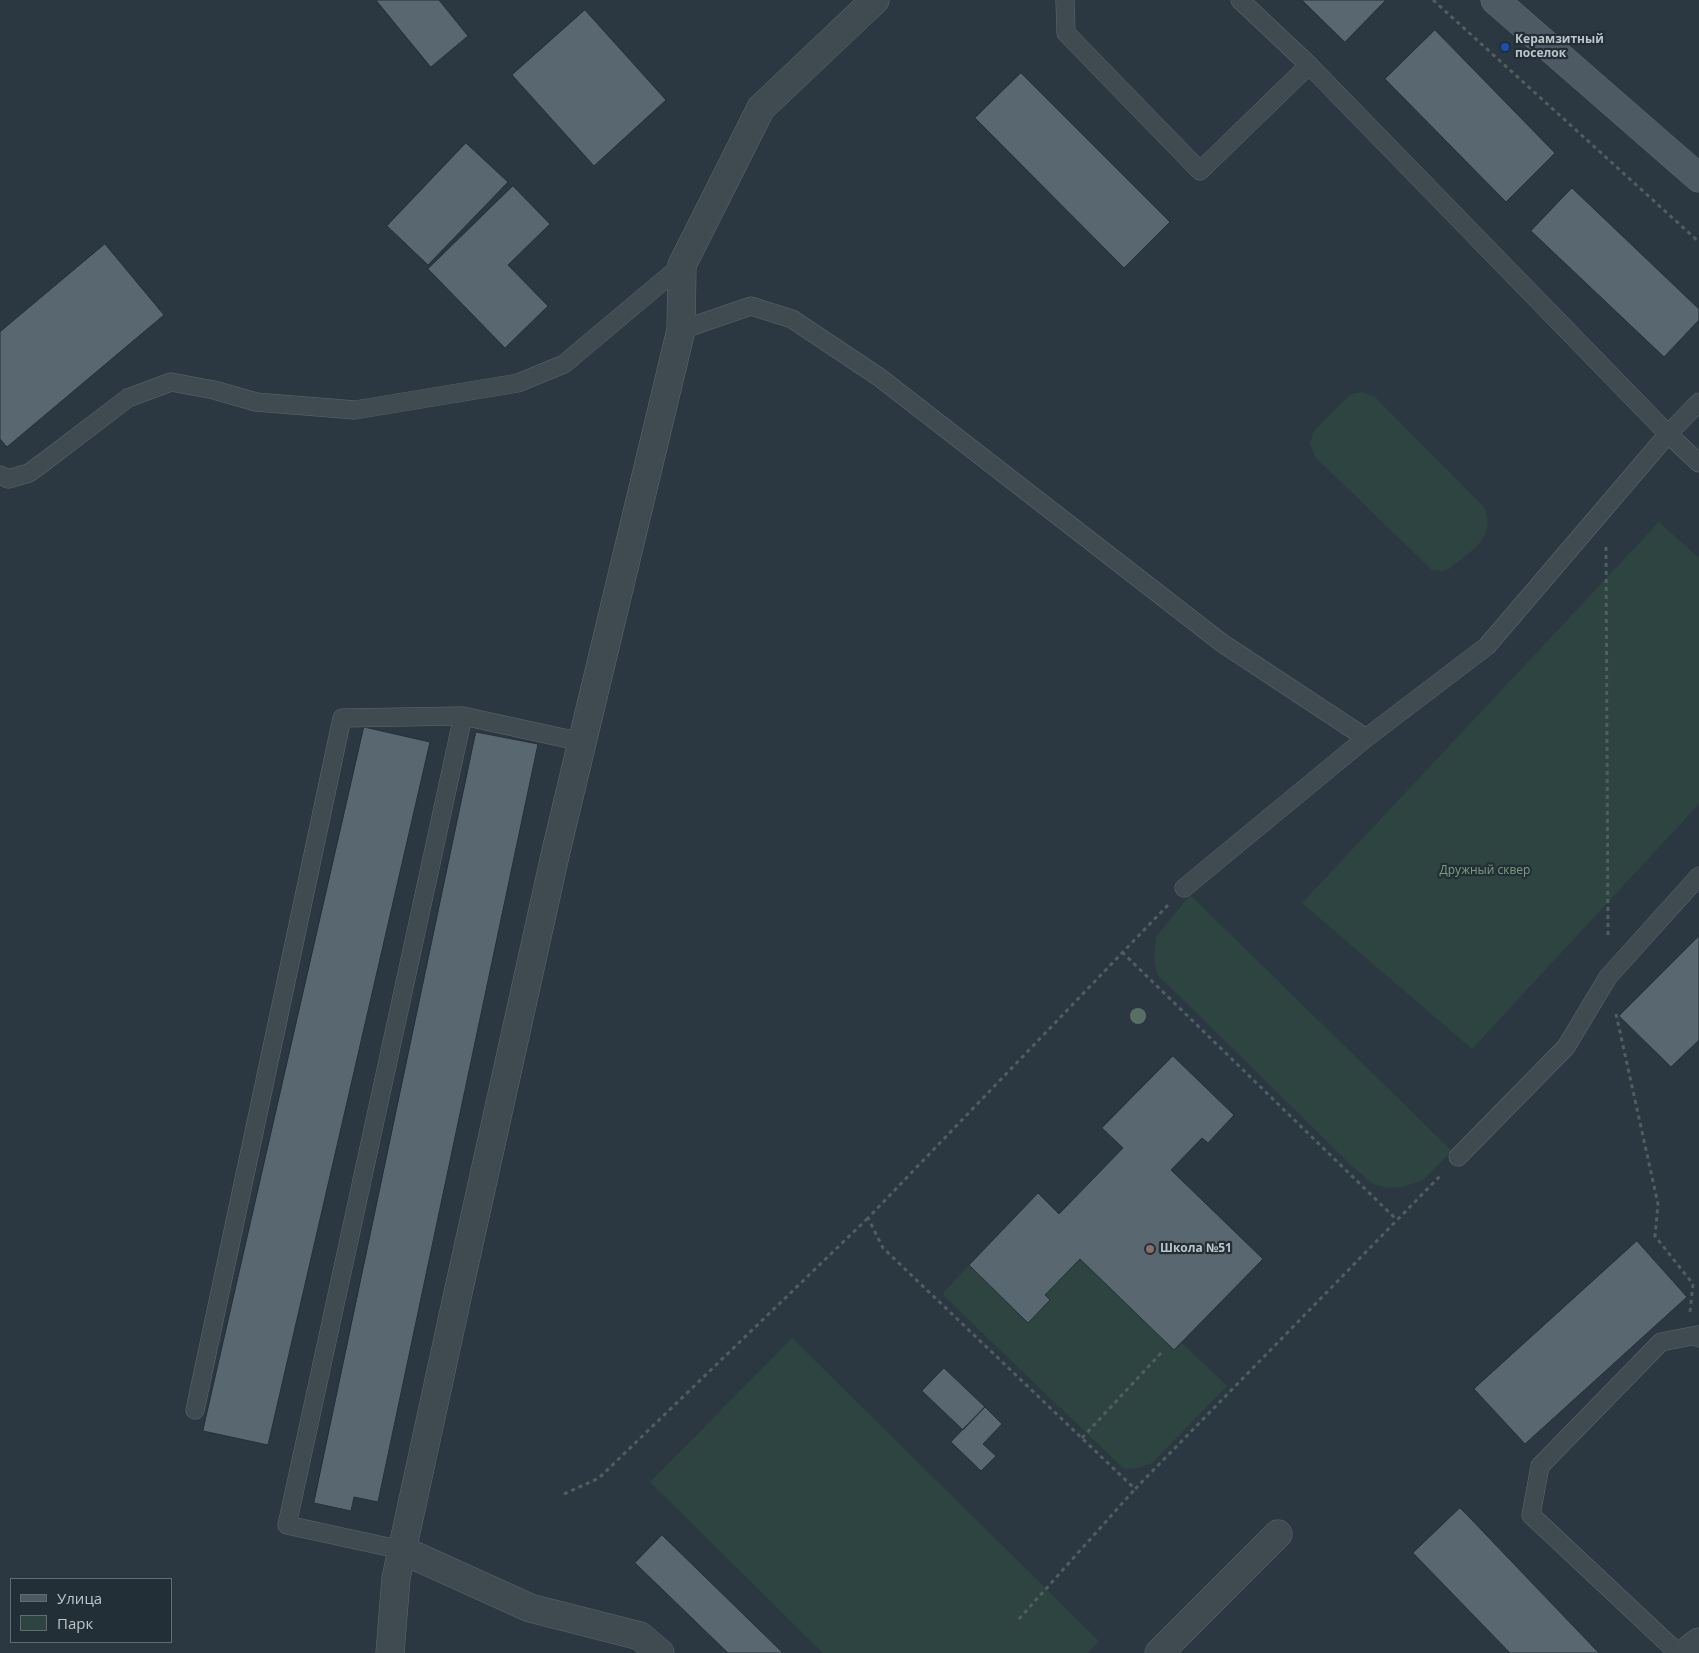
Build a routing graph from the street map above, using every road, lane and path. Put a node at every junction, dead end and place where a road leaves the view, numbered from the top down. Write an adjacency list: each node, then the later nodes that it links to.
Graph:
1 (875, 0): 9 (street)
2 (1065, 0): 6 (lane)
3 (1240, 0): 6 (lane)
4 (1433, 0): 8 (path)
5 (1495, 0): 7 (street)
6 (1309, 65): 12 (lane)
7 (1699, 178)
8 (1699, 242)
9 (682, 265): 10 (street); 14 (lane)
10 (681, 330): 17 (lane); 18 (street)
11 (1699, 402): 12 (lane)
12 (1668, 434): 13 (lane); 15 (lane)
13 (1699, 463)
14 (0, 476)
15 (1606, 507): 17 (lane); 22 (path)
16 (463, 716): 18 (lane); 28 (lane); 33 (lane)
17 (1366, 738): 20 (lane)
18 (582, 742): 33 (street)
19 (1699, 876): 22 (lane)
20 (1184, 888): 21 (path)
21 (1122, 952): 24 (path); 25 (path)
22 (1608, 977): 23 (lane); 26 (path)
23 (1458, 1157): 25 (path)
24 (868, 1218): 29 (path); 31 (path)
25 (1398, 1220): 30 (path)
26 (1693, 1337): 39 (lane)
27 (1162, 1352): 29 (path)
28 (195, 1410)
29 (1082, 1438): 30 (path)
30 (1135, 1489): 34 (path)
31 (564, 1494)
32 (1278, 1534): 38 (street)
33 (402, 1550): 36 (street); 37 (street)
34 (1019, 1619)
35 (1699, 1642): 40 (street)
36 (390, 1653)
37 (660, 1653)
38 (1159, 1653)
39 (1678, 1653)
40 (1685, 1653)

